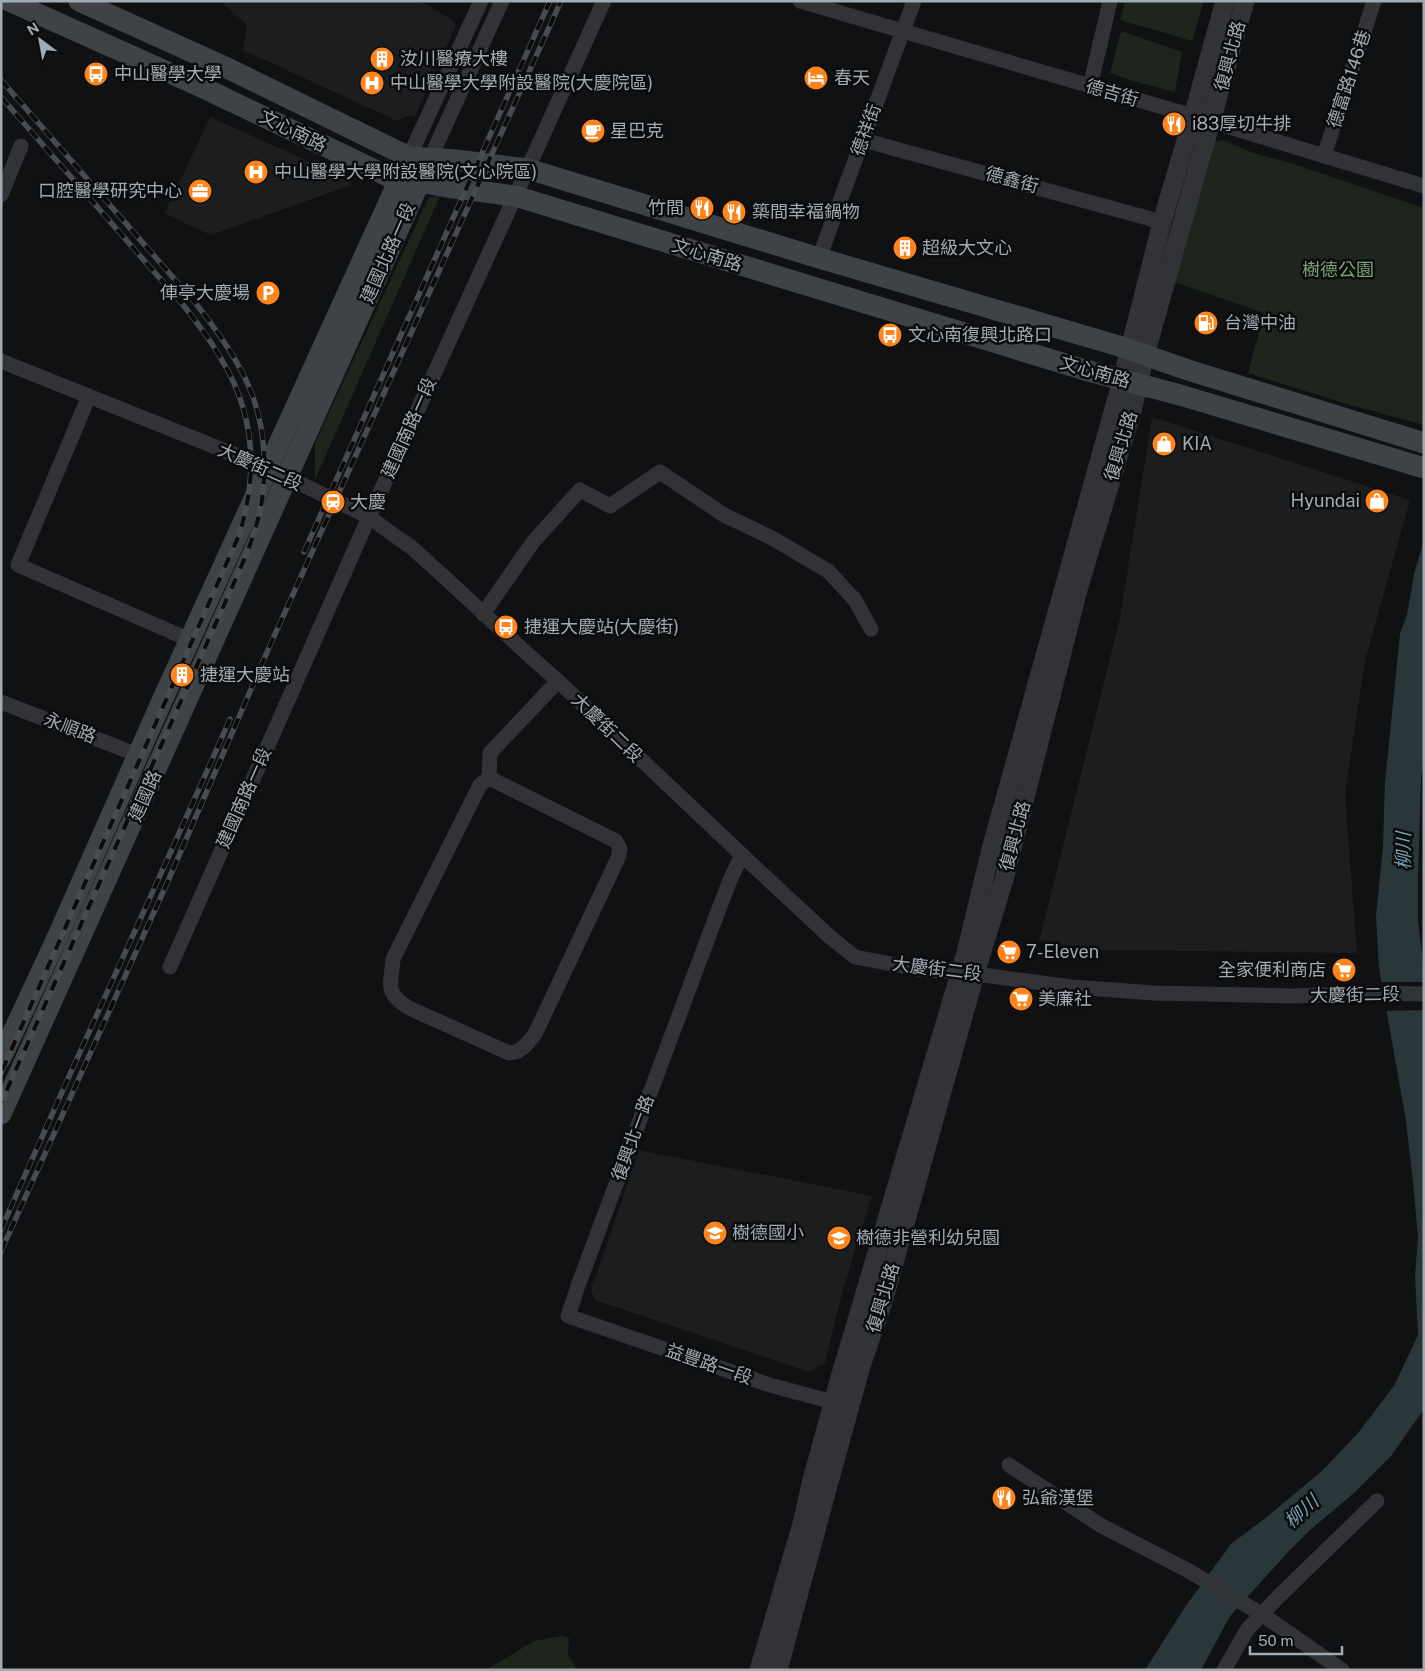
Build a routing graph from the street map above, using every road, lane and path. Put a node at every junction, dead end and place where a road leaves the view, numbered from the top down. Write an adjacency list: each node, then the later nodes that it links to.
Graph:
1 (9, 1): 20 (main road, 文心南路)
2 (79, 1): 18 (main road, 文心南路)
3 (481, 1): 18 (street, 建國北路一段)
4 (502, 1): 18 (street, 建國北路一段)
5 (604, 1): 19 (street, 建國南路一段)
6 (800, 1): 12 (street, 德吉街)
7 (914, 1): 12 (street, 德祥街)
8 (1110, 1): 13 (street)
9 (1225, 1): 14 (street, 復興北路)
10 (1245, 1): 14 (street, 復興北路)
11 (1374, 1): 17 (street, 德富路146巷)
12 (903, 31): 13 (street, 德吉街); 15 (street, 德祥街)
13 (1090, 87): 14 (street, 德吉街)
14 (1202, 119): 17 (street, 德吉街); 25 (street, 復興北路); 27 (street, 復興北路)
15 (863, 140): 25 (street, 德鑫街); 26 (street, 德祥街)
16 (21, 146): 23 (street)
17 (1324, 156): 22 (street, 德吉街)
18 (420, 158): 19 (main road, 文心南路); 20 (main road, 建國北路一段); 21 (main road, 建國北路一段)
19 (528, 169): 24 (street, 建國南路一段); 26 (main road, 文心南路)
20 (398, 181): 21 (main road, 文心南路); 33 (main road, 建國北路一段)
21 (420, 182): 24 (main road, 文心南路); 34 (main road, 建國北路一段)
22 (1424, 186)
23 (1, 195)
24 (515, 196): 29 (main road, 文心南路); 35 (street, 建國南路一段)
25 (1162, 222): 27 (street, 復興北路)
26 (818, 258): 27 (main road, 文心南路)
27 (1137, 353): 29 (street, 復興北路); 31 (main road, 文心南路)
28 (1, 361): 30 (street, 大慶街二段)
29 (1130, 382): 32 (main road, 文心南路); 45 (street, 復興北路)
30 (89, 396): 33 (street, 大慶街二段); 38 (street)
31 (1424, 442)
32 (1422, 462)
33 (268, 468): 34 (street, 大慶街二段); 38 (main road, 建國路)
34 (287, 478): 35 (street, 大慶街二段); 48 (main road, 建國路)
35 (369, 517): 36 (street, 大慶街二段); 44 (street, 建國南路一段)
36 (482, 614): 37 (street); 39 (street, 大慶街二段)
37 (871, 629)
38 (190, 640): 41 (main road, 建國路)
39 (558, 681): 42 (street, 大慶街二段); 43 (street, 大慶街二段)
40 (1, 702): 41 (street, 永順路)
41 (138, 755): 47 (main road, 建國路)
42 (489, 778): 42 (street)
43 (742, 856): 45 (street, 大慶街二段); 49 (street, 復興北一路)
44 (170, 967)
45 (967, 973): 46 (street, 大慶街二段); 50 (street, 復興北路)
46 (1424, 994)
47 (1, 1058)
48 (1, 1114)
49 (568, 1316): 50 (street, 益豐路一段)
50 (841, 1406): 54 (street, 復興北路); 55 (street, 復興北路)
51 (1009, 1465): 53 (street)
52 (1377, 1501): 53 (street)
53 (1262, 1615): 56 (street); 57 (street)
54 (759, 1670)
55 (778, 1670)
56 (1224, 1670)
57 (1342, 1670)

